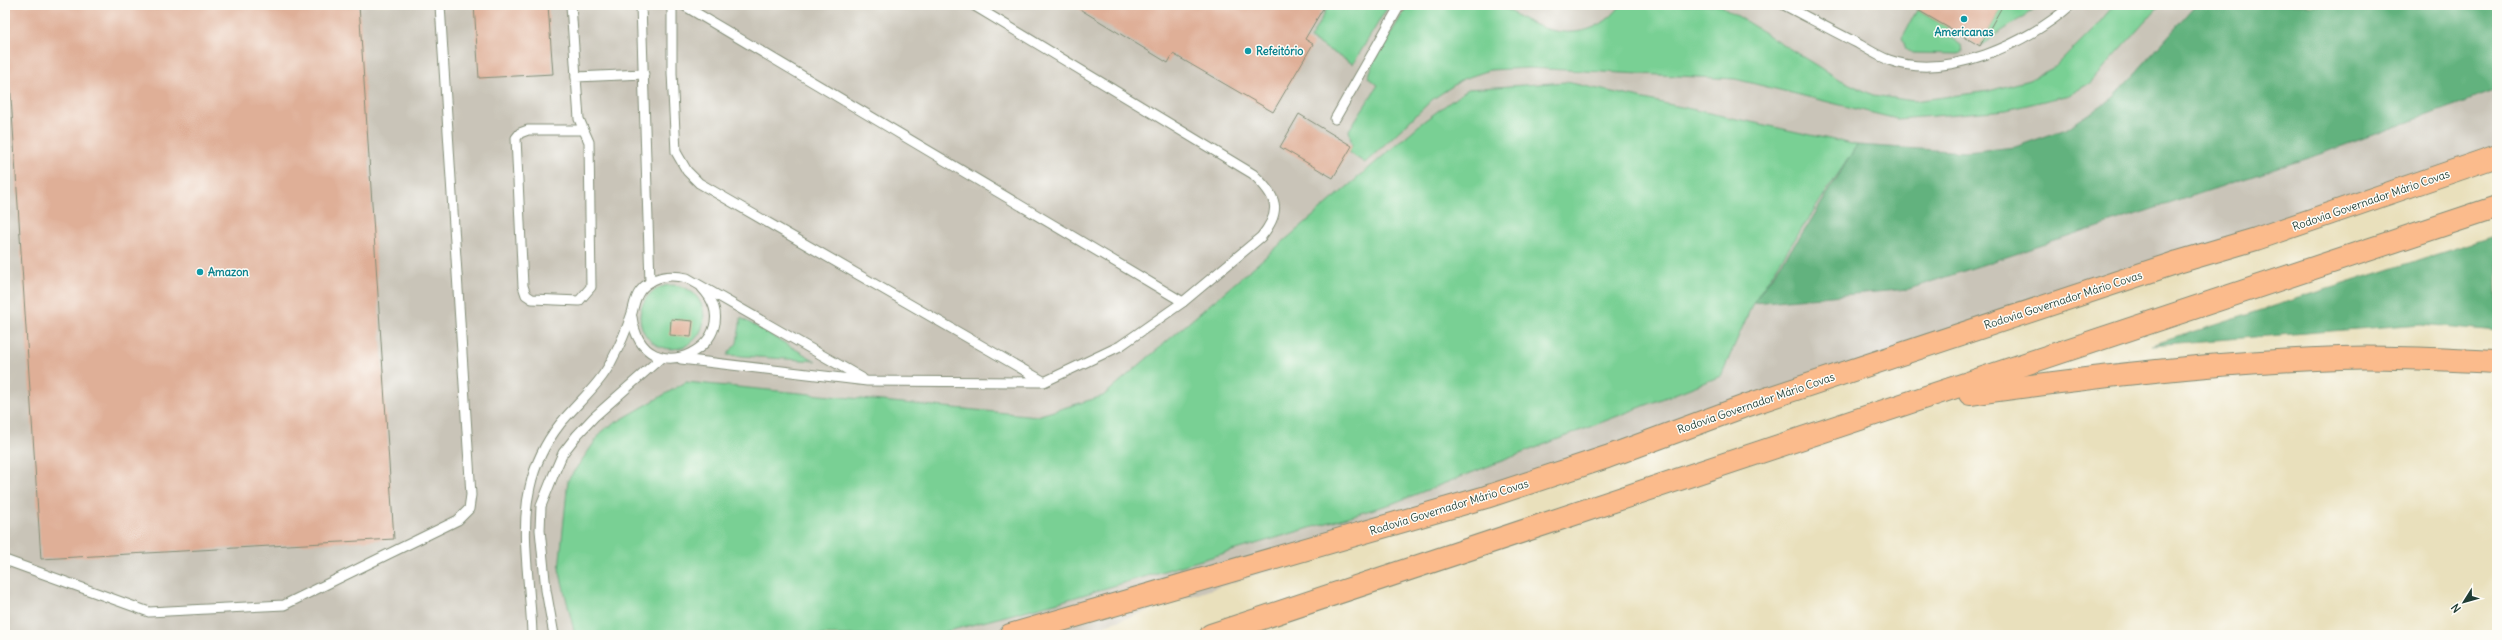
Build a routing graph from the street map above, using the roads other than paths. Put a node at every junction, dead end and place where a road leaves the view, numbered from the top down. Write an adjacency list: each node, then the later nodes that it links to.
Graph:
1 (440, 5): 26 (lane)
2 (571, 5): 11 (lane)
3 (642, 5): 10 (lane)
4 (672, 5): 24 (lane)
5 (683, 5): 18 (lane)
6 (973, 5): 18 (lane)
7 (1400, 5): 12 (lane)
8 (1784, 5): 9 (lane)
9 (2071, 5)
10 (644, 74): 11 (lane); 16 (lane)
11 (576, 77): 13 (lane)
12 (1335, 119)
13 (584, 130): 13 (lane)
14 (2497, 156): 29 (highway, Rodovia Governador Mário Covas)
15 (2497, 207): 25 (highway)
16 (650, 282): 17 (lane); 19 (lane)
17 (698, 284): 21 (lane); 23 (lane)
18 (1183, 302): 24 (lane)
19 (632, 316): 20 (lane); 27 (lane)
20 (662, 357): 21 (lane); 28 (lane)
21 (681, 359): 23 (lane)
22 (2497, 362): 25 (highway)
23 (867, 381): 24 (lane)
24 (1044, 382)
25 (1919, 401): 30 (highway)
26 (5, 560)
27 (532, 635)
28 (554, 635)
29 (1010, 635)
30 (1211, 635)

